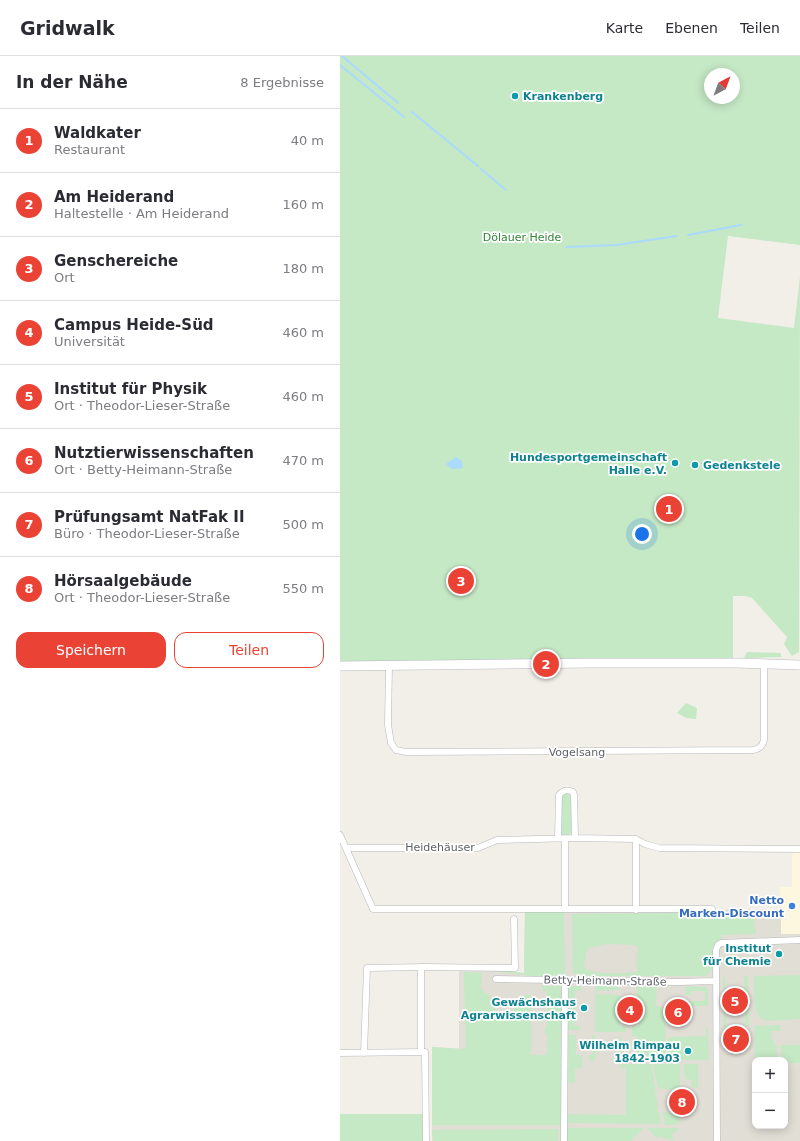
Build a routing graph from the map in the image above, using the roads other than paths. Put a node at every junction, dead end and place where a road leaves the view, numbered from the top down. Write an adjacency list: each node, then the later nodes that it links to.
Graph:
1 (389, 665): 2 (street); 2 (street, Vogelsang); 4 (street)
2 (764, 665): 3 (street)
3 (800, 665)
4 (340, 666)
5 (340, 835): 10 (street)
6 (558, 838): 7 (street); 8 (street, Heidehäuser); 10 (street, Heidehäuser)
7 (574, 838): 8 (street, Heidehäuser); 9 (street, Heidehäuser)
8 (565, 839): 12 (street)
9 (636, 839): 11 (street, Heidehäuser); 14 (street)
10 (346, 848): 12 (street)
11 (800, 849)
12 (565, 909): 14 (street)
13 (712, 909): 14 (street)
14 (636, 910)
15 (514, 919): 17 (street)
16 (800, 940): 20 (street)
17 (421, 967): 21 (street); 23 (street)
18 (496, 979): 19 (street, Betty-Heimann-Straße)
19 (565, 980): 20 (street, Betty-Heimann-Straße); 25 (street)
20 (715, 981): 26 (street)
21 (421, 1052): 23 (street); 24 (street)
22 (340, 1053): 23 (street)
23 (364, 1053)
24 (426, 1141)
25 (564, 1141)
26 (716, 1141)

